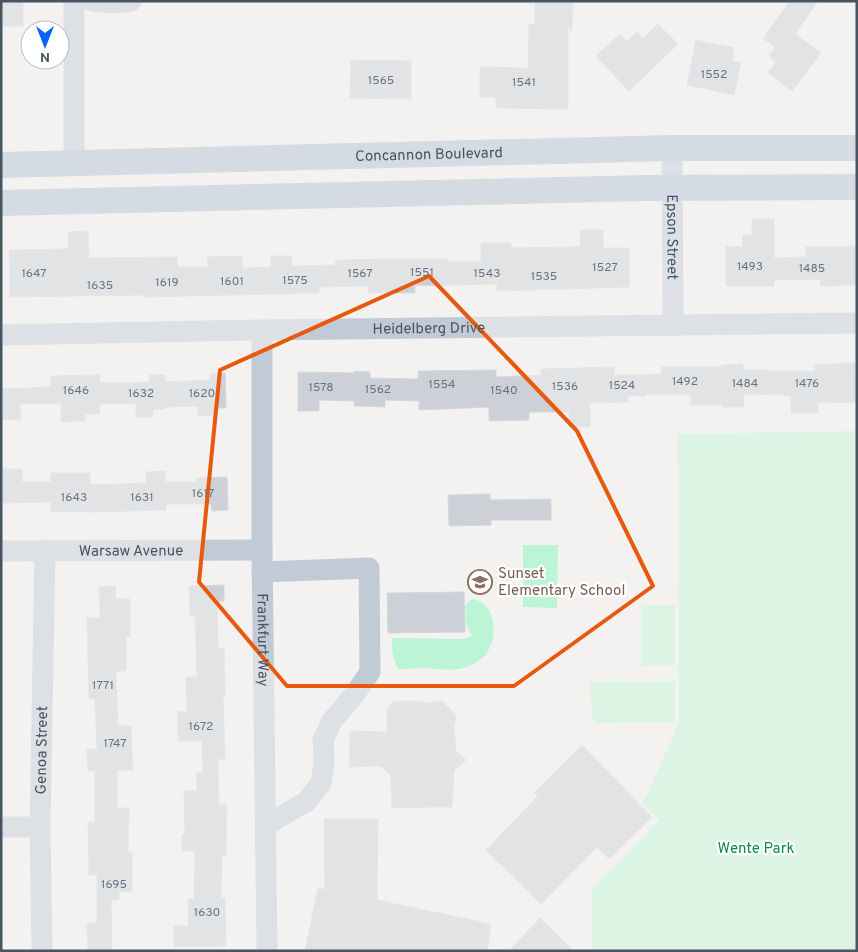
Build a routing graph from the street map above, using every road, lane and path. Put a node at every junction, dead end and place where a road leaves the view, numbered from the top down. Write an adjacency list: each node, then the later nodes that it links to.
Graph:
1 (74, 1): 6 (street)
2 (92, 1): 3 (street)
3 (130, 1)
4 (672, 148): 5 (main road, Concannon Boulevard); 6 (main road, Concannon Boulevard); 9 (street, Epson Street)
5 (857, 148)
6 (74, 163): 7 (main road, Concannon Boulevard)
7 (1, 165)
8 (857, 187): 9 (main road)
9 (672, 188): 10 (main road); 12 (street, Epson Street)
10 (1, 203)
11 (857, 323): 12 (street, Heidelberg Drive)
12 (673, 326): 13 (street, Heidelberg Drive)
13 (262, 330): 14 (street, Heidelberg Drive); 16 (street, Frankfurt Way)
14 (1, 335)
15 (45, 550): 16 (street, Warsaw Avenue); 17 (street, Warsaw Avenue); 21 (street, Genoa Street)
16 (262, 550): 18 (street, Frankfurt Way)
17 (1, 551)
18 (262, 572): 19 (street, Frankfurt Way); 19 (street)
19 (266, 825): 23 (street, Frankfurt Way)
20 (1, 827): 21 (street)
21 (40, 827): 22 (street, Genoa Street)
22 (42, 951)
23 (267, 951)

